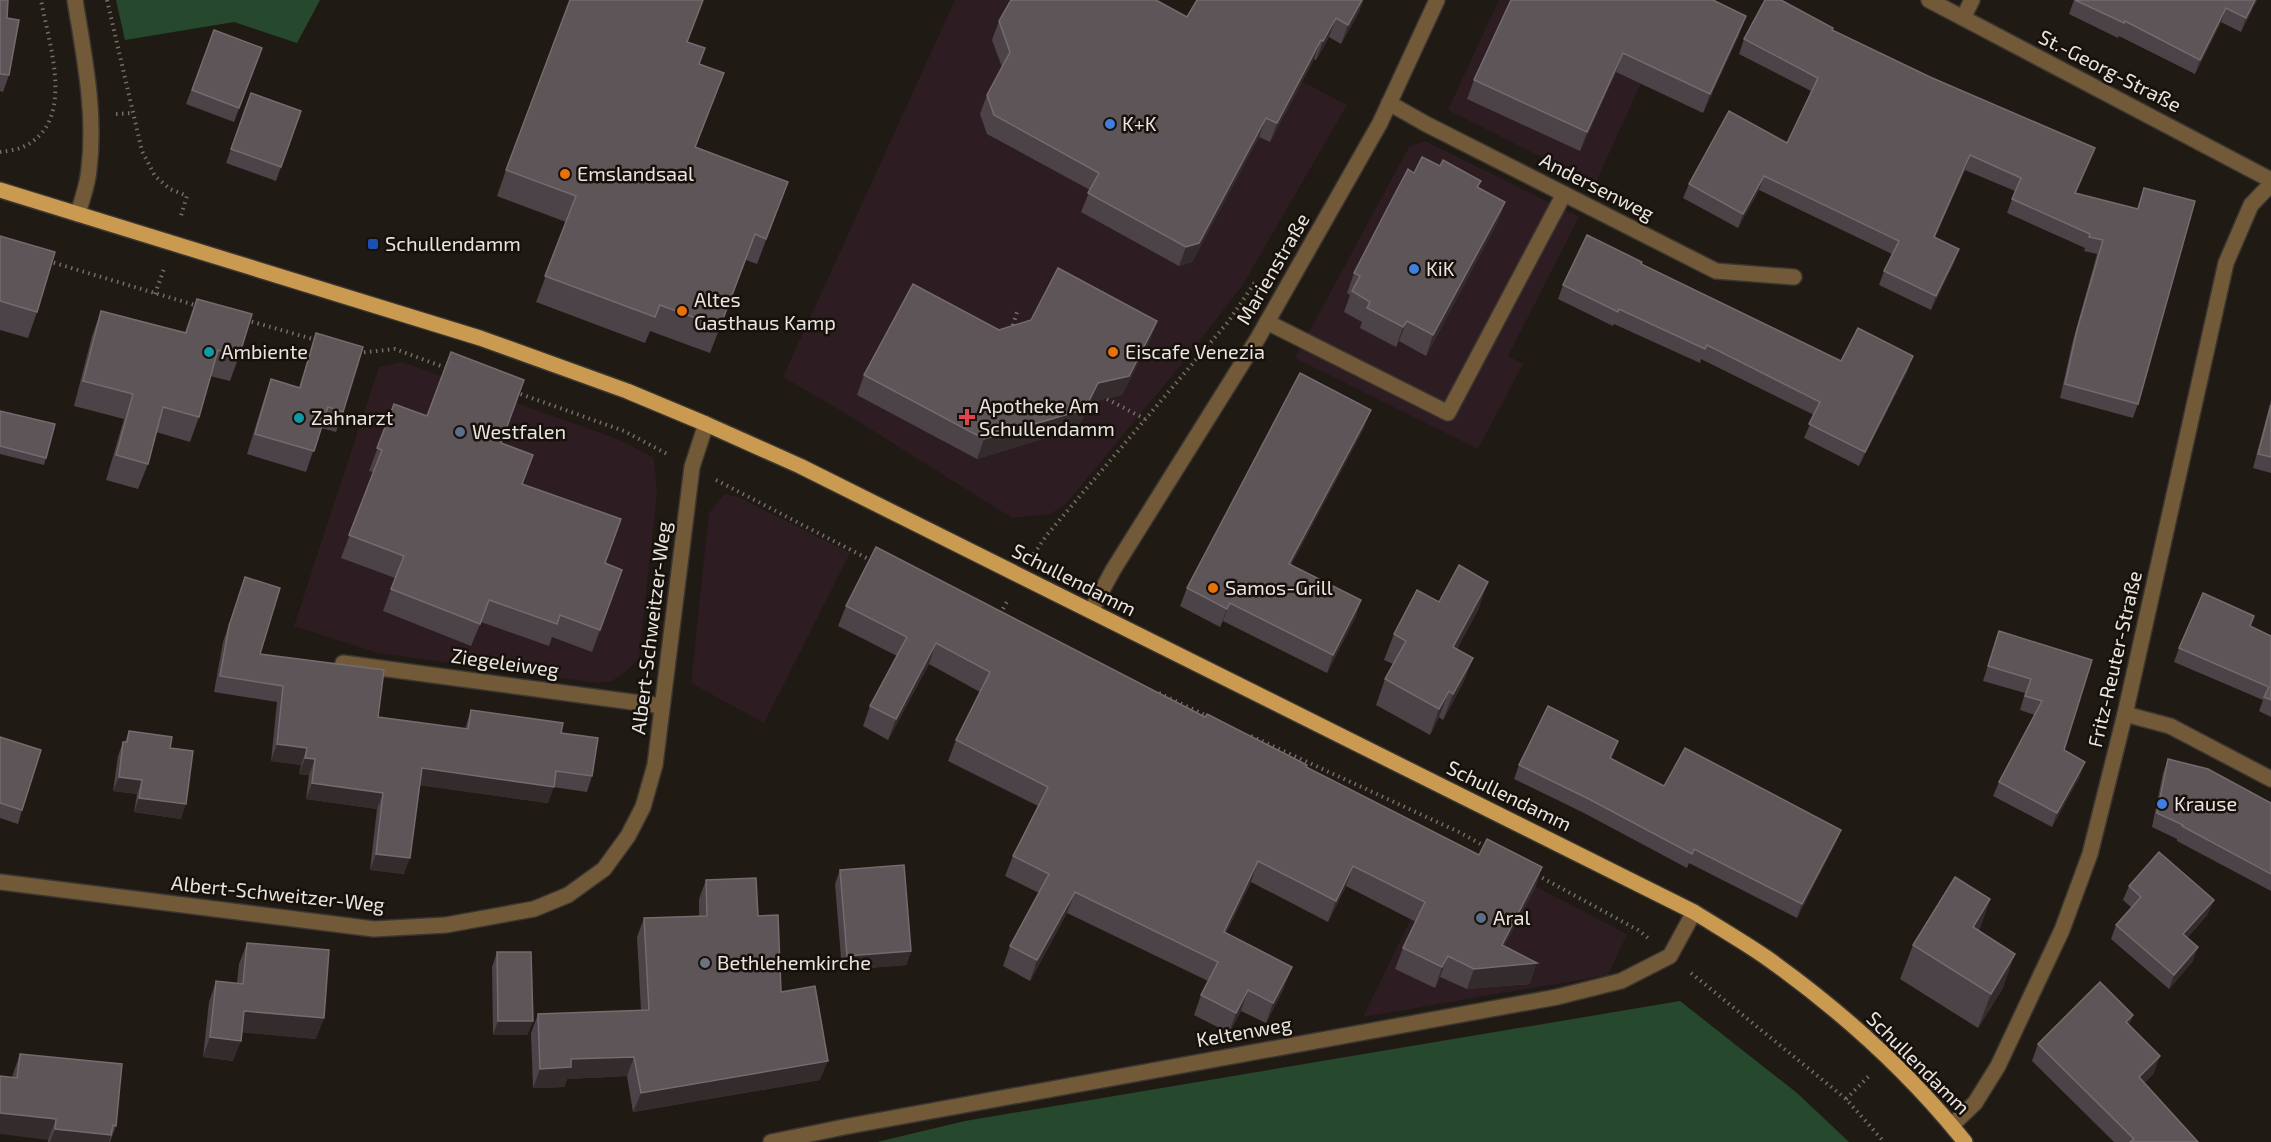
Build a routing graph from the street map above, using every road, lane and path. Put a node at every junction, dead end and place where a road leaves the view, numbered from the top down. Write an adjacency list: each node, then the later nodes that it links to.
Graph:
1 (41, 0): 9 (path)
2 (75, 0): 14 (street)
3 (107, 0): 13 (path)
4 (1437, 0): 8 (street, Marienstraße)
5 (1929, 0): 7 (street, St.-Georg-Straße)
6 (1972, 0): 7 (street)
7 (1963, 18): 10 (street, St.-Georg-Straße)
8 (1389, 103): 12 (street, Andersenweg); 21 (street, Marienstraße)
9 (0, 152)
10 (2271, 182): 38 (street, Fritz-Reuter-Straße)
11 (0, 190): 14 (main road, Schullendamm)
12 (1564, 194): 17 (street, Andersenweg); 21 (street)
13 (187, 196)
14 (78, 214): 29 (main road, Schullendamm)
15 (44, 260): 18 (path)
16 (1259, 277): 28 (path)
17 (1794, 277)
18 (201, 307)
19 (1017, 312): 22 (path)
20 (236, 317): 23 (path)
21 (1267, 322): 33 (street, Marienstraße)
22 (1010, 334)
23 (327, 344)
24 (350, 350): 25 (path)
25 (450, 369)
26 (504, 388): 30 (path)
27 (1107, 399): 28 (path)
28 (1145, 419): 32 (path)
29 (706, 424): 30 (street, Albert-Schweitzer-Weg); 32 (main road, Schullendamm)
30 (692, 467): 31 (path); 37 (street, Albert-Schweitzer-Weg)
31 (880, 565)
32 (1020, 576): 33 (main road, Schullendamm); 34 (path)
33 (1091, 611): 46 (main road, Schullendamm)
34 (998, 618)
35 (343, 663): 37 (street, Ziegeleiweg)
36 (1154, 691): 39 (path)
37 (662, 706): 44 (street, Albert-Schweitzer-Weg)
38 (2125, 714): 41 (street); 48 (street, Fritz-Reuter-Straße)
39 (1218, 721)
40 (1250, 736): 42 (path)
41 (2271, 779)
42 (1491, 850)
43 (1533, 873): 47 (path)
44 (7, 883): 45 (street, Albert-Schweitzer-Weg)
45 (0, 894)
46 (1694, 912): 47 (street); 48 (main road, Schullendamm)
47 (1670, 957): 49 (street, Keltenweg); 50 (path)
48 (1952, 1125): 51 (main road, Schullendamm)
49 (771, 1142)
50 (1884, 1142)
51 (1965, 1142)

